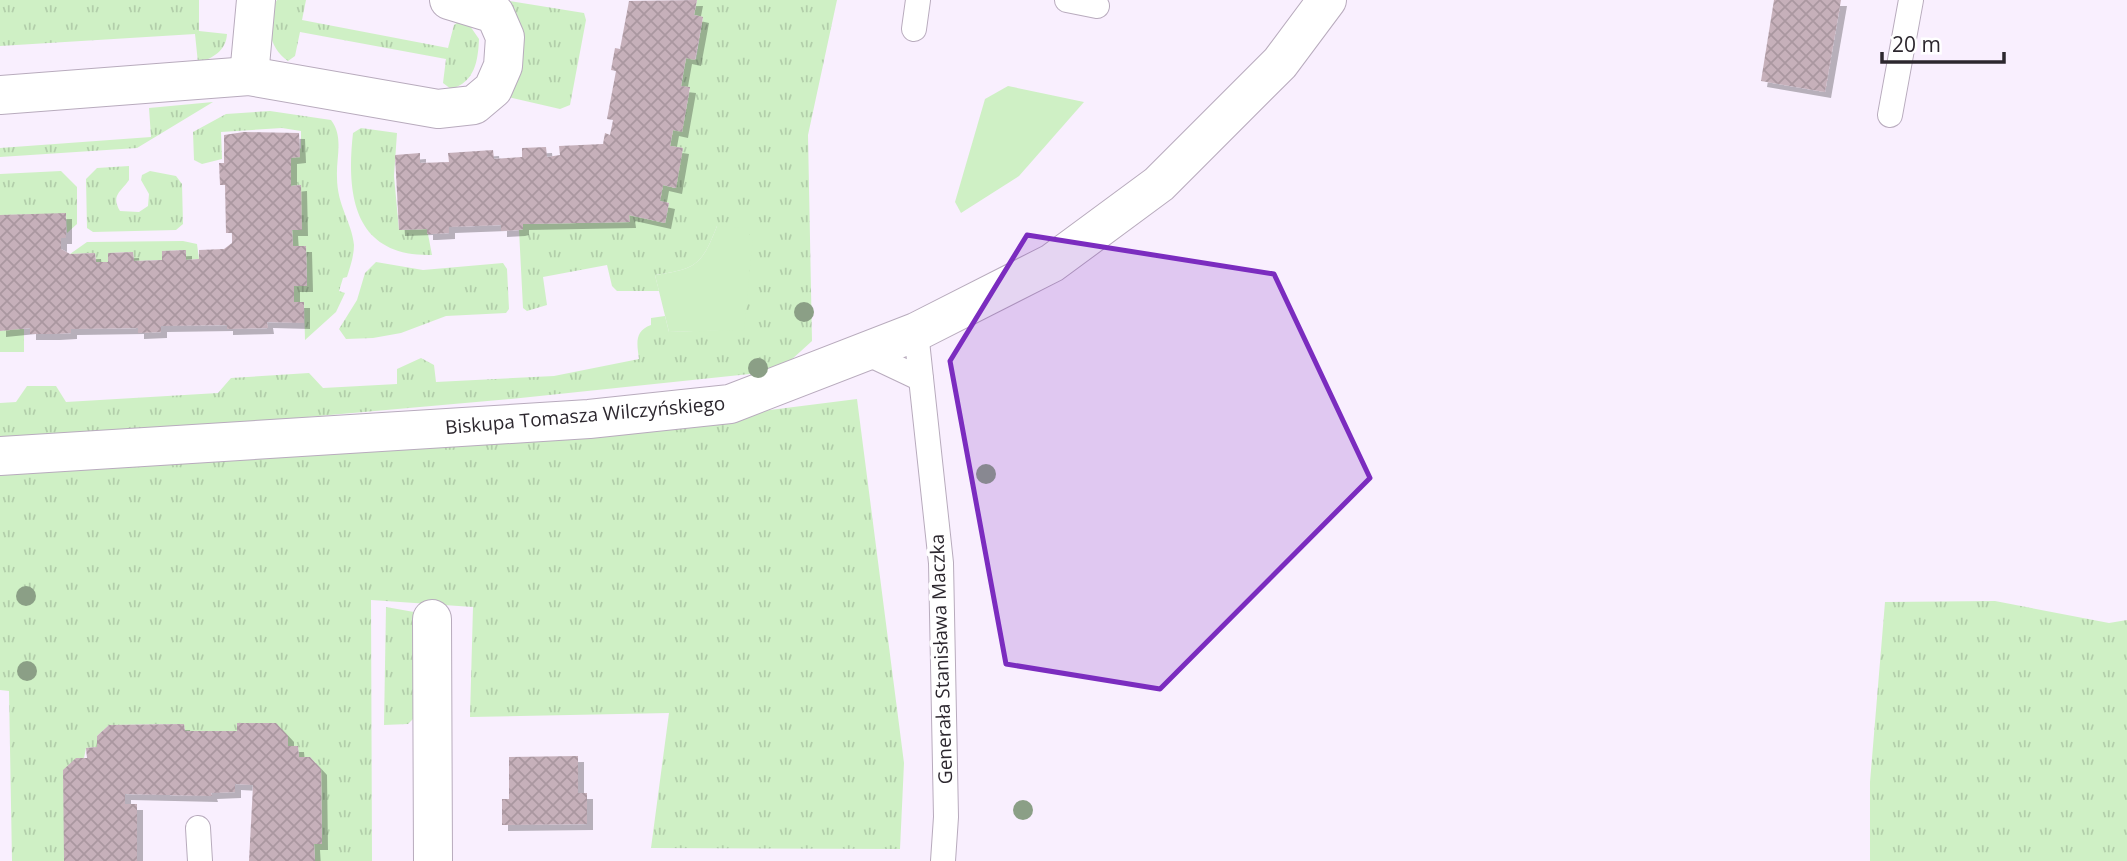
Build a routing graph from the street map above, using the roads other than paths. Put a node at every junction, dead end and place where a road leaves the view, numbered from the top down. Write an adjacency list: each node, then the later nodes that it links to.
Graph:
1 (256, 0): 9 (street)
2 (449, 0): 9 (street)
3 (918, 0): 8 (lane)
4 (1067, 0): 7 (lane)
5 (1327, 0): 12 (street, Biskupa Tomasza Wilczyńskiego)
6 (1911, 0): 11 (lane)
7 (1097, 6)
8 (914, 30)
9 (249, 76): 10 (street)
10 (0, 95)
11 (1890, 115)
12 (916, 332): 13 (street, Biskupa Tomasza Wilczyńskiego); 14 (lane, Generała Stanisława Maczka)
13 (866, 353): 14 (lane); 15 (street, Biskupa Tomasza Wilczyńskiego)
14 (921, 379): 20 (lane, Generała Stanisława Maczka)
15 (0, 457)
16 (432, 619): 19 (street)
17 (198, 828): 18 (lane)
18 (200, 861)
19 (433, 861)
20 (943, 861)

